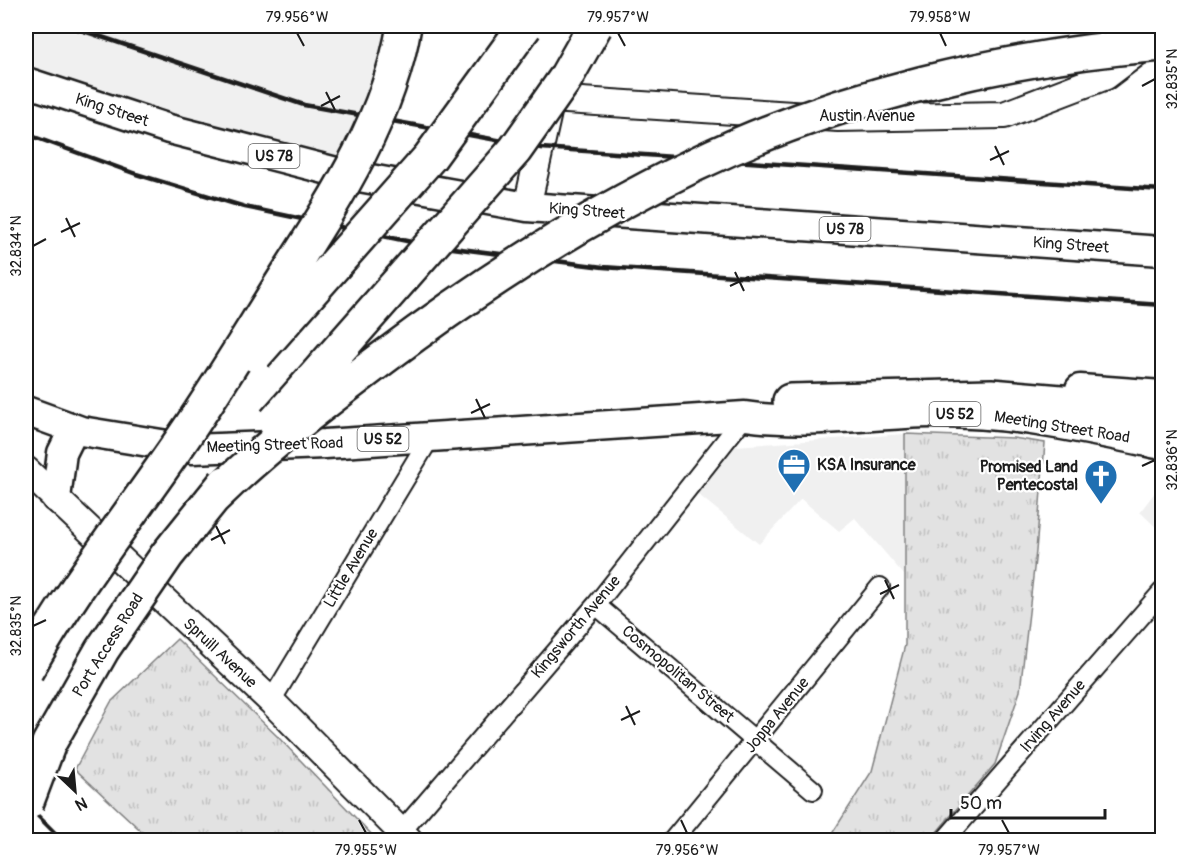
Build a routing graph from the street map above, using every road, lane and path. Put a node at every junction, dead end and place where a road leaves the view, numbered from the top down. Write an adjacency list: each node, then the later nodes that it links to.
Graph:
1 (404, 26): 17 (highway, bridge)
2 (525, 26): 17 (highway, bridge)
3 (596, 26): 22 (highway, bridge)
4 (1162, 33): 7 (street, Austin Avenue)
5 (1162, 44): 22 (highway, bridge)
6 (26, 82): 7 (main road, King Street / US 78)
7 (527, 207): 8 (main road, King Street / US 78)
8 (1162, 251)
9 (1162, 395): 10 (main road, Meeting Street Road / US 52)
10 (790, 401): 13 (highway); 14 (main road, Meeting Street Road / US 52)
11 (26, 411): 15 (main road, Meeting Street Road / US 52)
12 (906, 414): 14 (main road, Meeting Street Road / US 52); 16 (highway); 19 (main road, Meeting Street Road / US 52)
13 (1162, 415)
14 (745, 416): 18 (main road, Meeting Street Road / US 52); 25 (street, Kingsworth Avenue)
15 (74, 429): 18 (main road, Meeting Street Road / US 52); 21 (main road)
16 (1162, 429)
17 (187, 433): 26 (highway, bridge)
18 (431, 436): 27 (street, Little Avenue)
19 (1162, 445)
20 (26, 470): 21 (street, Spruill Avenue)
21 (56, 498): 27 (street, Spruill Avenue)
22 (212, 499): 30 (highway, Port Access Road, bridge)
23 (880, 587): 28 (street, Joppa Avenue)
24 (1162, 592): 33 (street, Irving Avenue)
25 (596, 605): 28 (street, Cosmopolitan Street); 31 (street, Kingsworth Avenue)
26 (26, 671)
27 (271, 701): 31 (street, Spruill Avenue)
28 (756, 741): 29 (street, Cosmopolitan Street); 32 (street, Joppa Avenue)
29 (813, 790)
30 (26, 804)
31 (405, 836)
32 (673, 840)
33 (945, 840)

